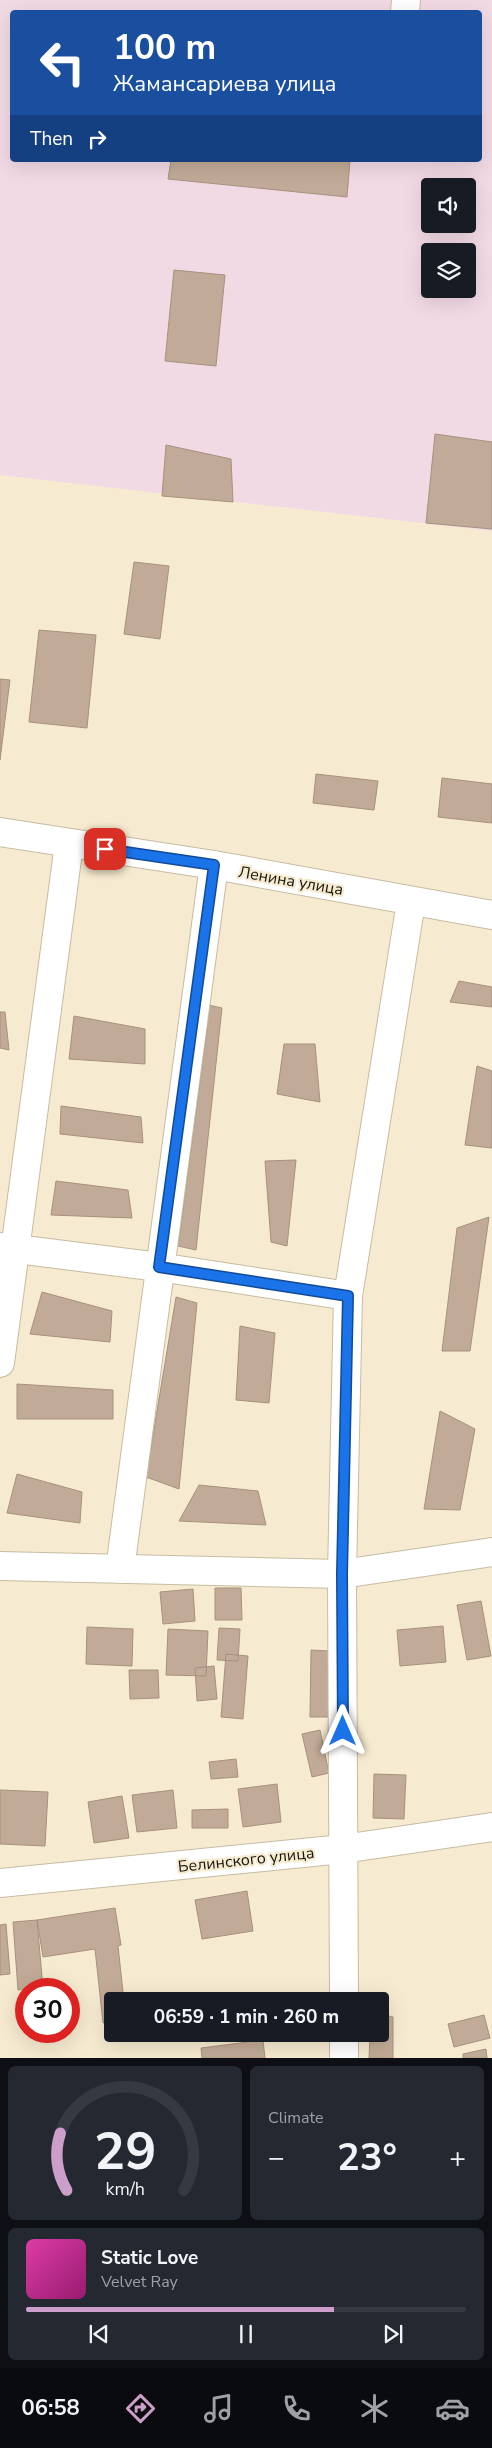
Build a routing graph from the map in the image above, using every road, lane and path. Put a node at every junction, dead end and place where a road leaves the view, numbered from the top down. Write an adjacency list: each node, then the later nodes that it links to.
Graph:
1 (0, 832): 2 (street, Ленина улица)
2 (69, 844): 3 (street, Ленина улица); 6 (street)
3 (214, 865): 4 (street, Ленина улица); 7 (street)
4 (411, 902): 5 (street, Ленина улица); 8 (street)
5 (492, 916)
6 (8, 1248): 7 (street); 9 (street)
7 (159, 1267): 8 (street); 12 (street)
8 (348, 1296): 13 (street)
9 (0, 1363)
10 (492, 1552): 13 (street)
11 (0, 1566): 12 (street)
12 (120, 1569): 13 (street)
13 (342, 1574): 15 (street)
14 (492, 1827): 15 (street, Белинского улица)
15 (343, 1849): 16 (street, Белинского улица); 17 (street)
16 (0, 1883)
17 (344, 1992)
18 (344, 2042): 19 (street)
19 (344, 2058)

